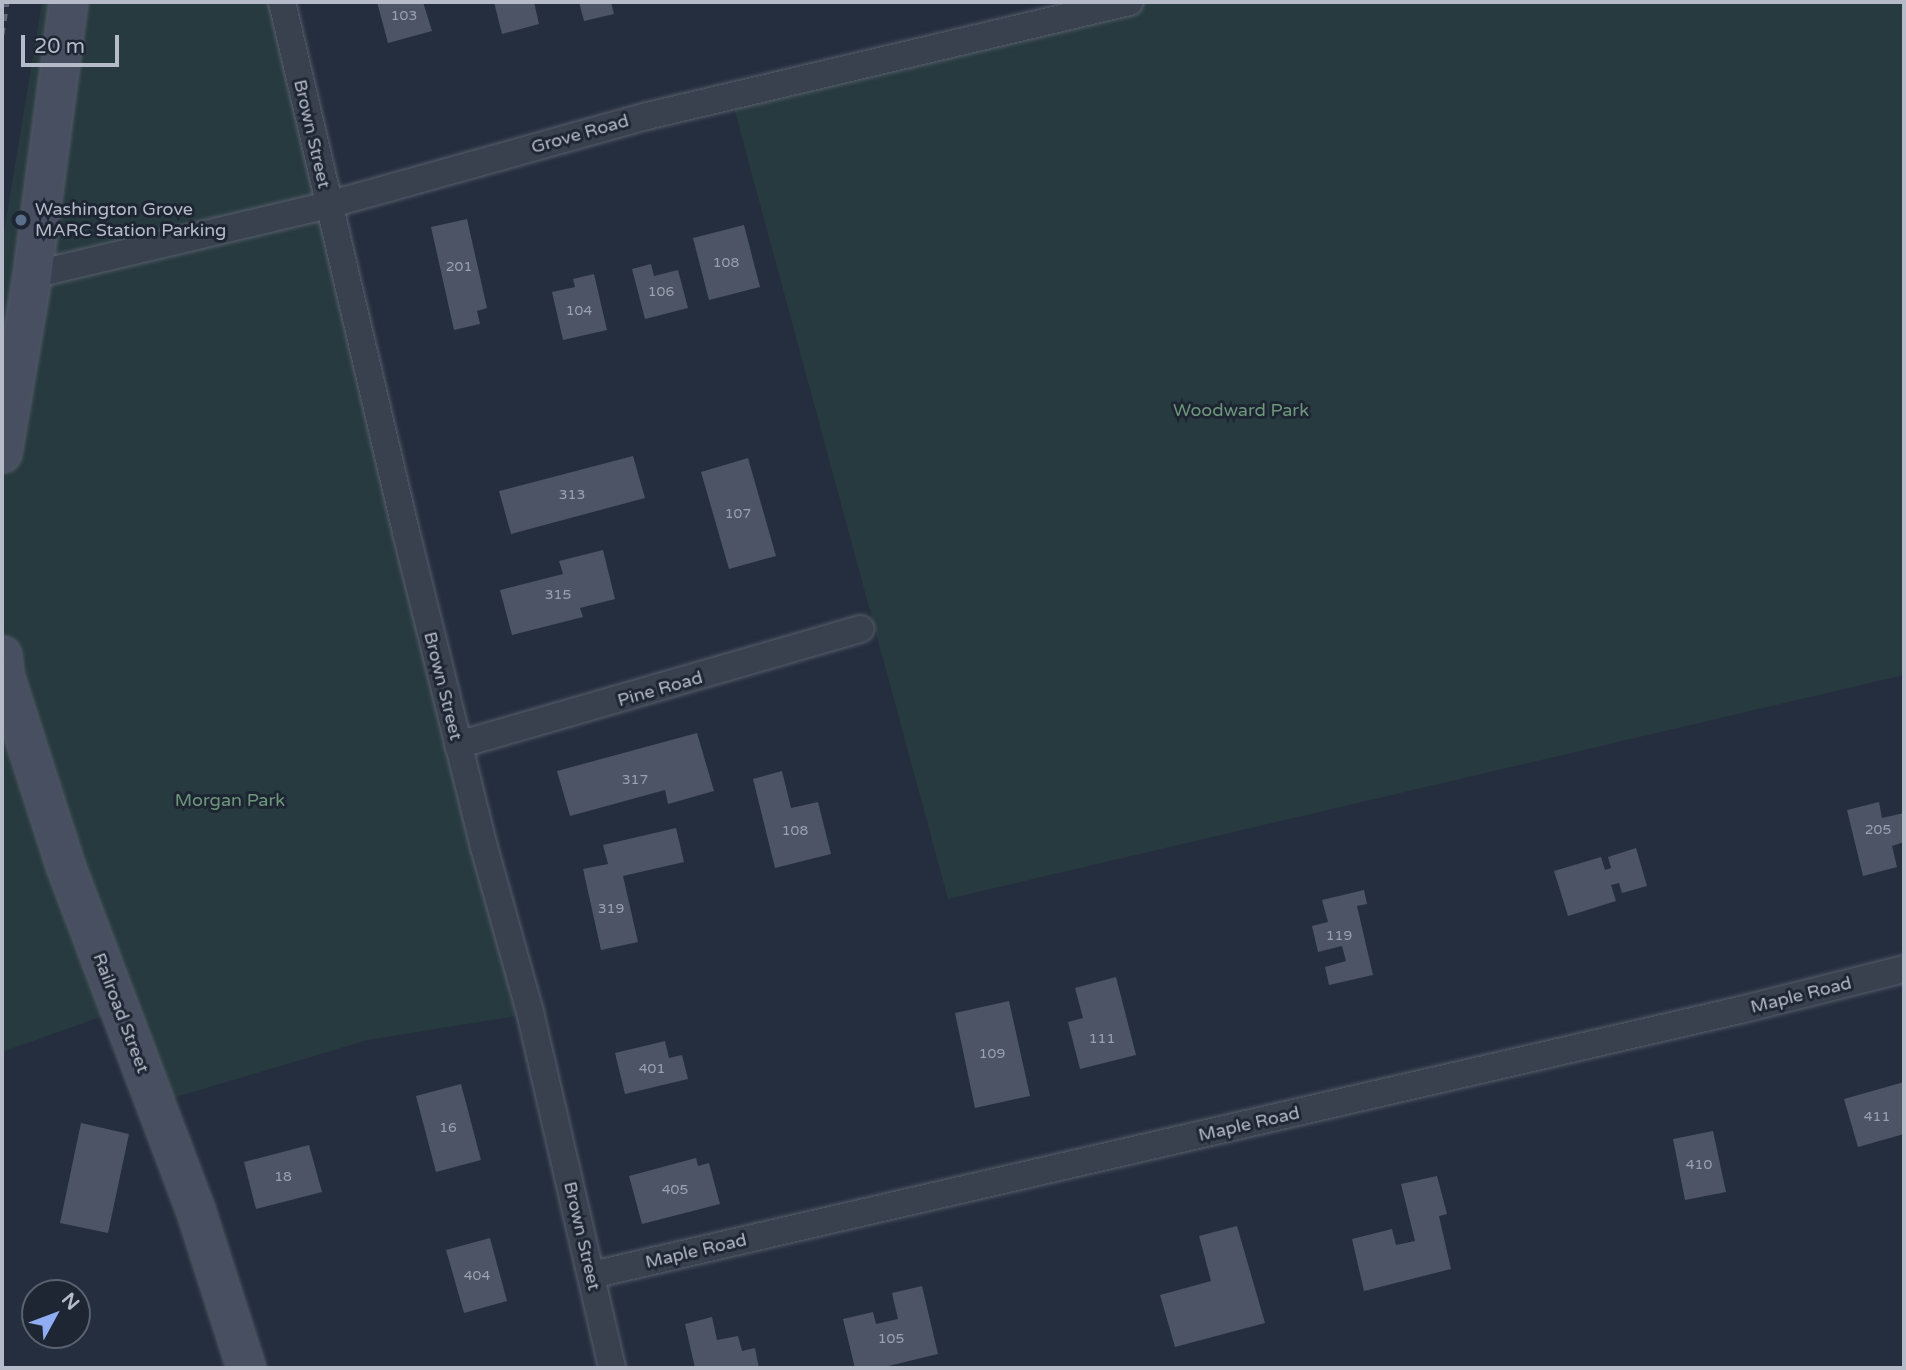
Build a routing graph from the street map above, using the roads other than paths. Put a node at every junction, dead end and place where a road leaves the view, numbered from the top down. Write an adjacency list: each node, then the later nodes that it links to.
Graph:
1 (68, 2): 5 (street)
2 (282, 2): 4 (street, Brown Street)
3 (1130, 2): 4 (street, Grove Road)
4 (328, 205): 5 (street, Grove Road); 9 (street, Brown Street)
5 (32, 275): 6 (street)
6 (2, 453)
7 (861, 629): 9 (street, Pine Road)
8 (2, 655): 12 (street, Railroad Street)
9 (458, 745): 11 (street, Brown Street)
10 (1904, 969): 11 (street, Maple Road)
11 (592, 1275): 13 (street, Brown Street)
12 (246, 1368)
13 (612, 1368)

